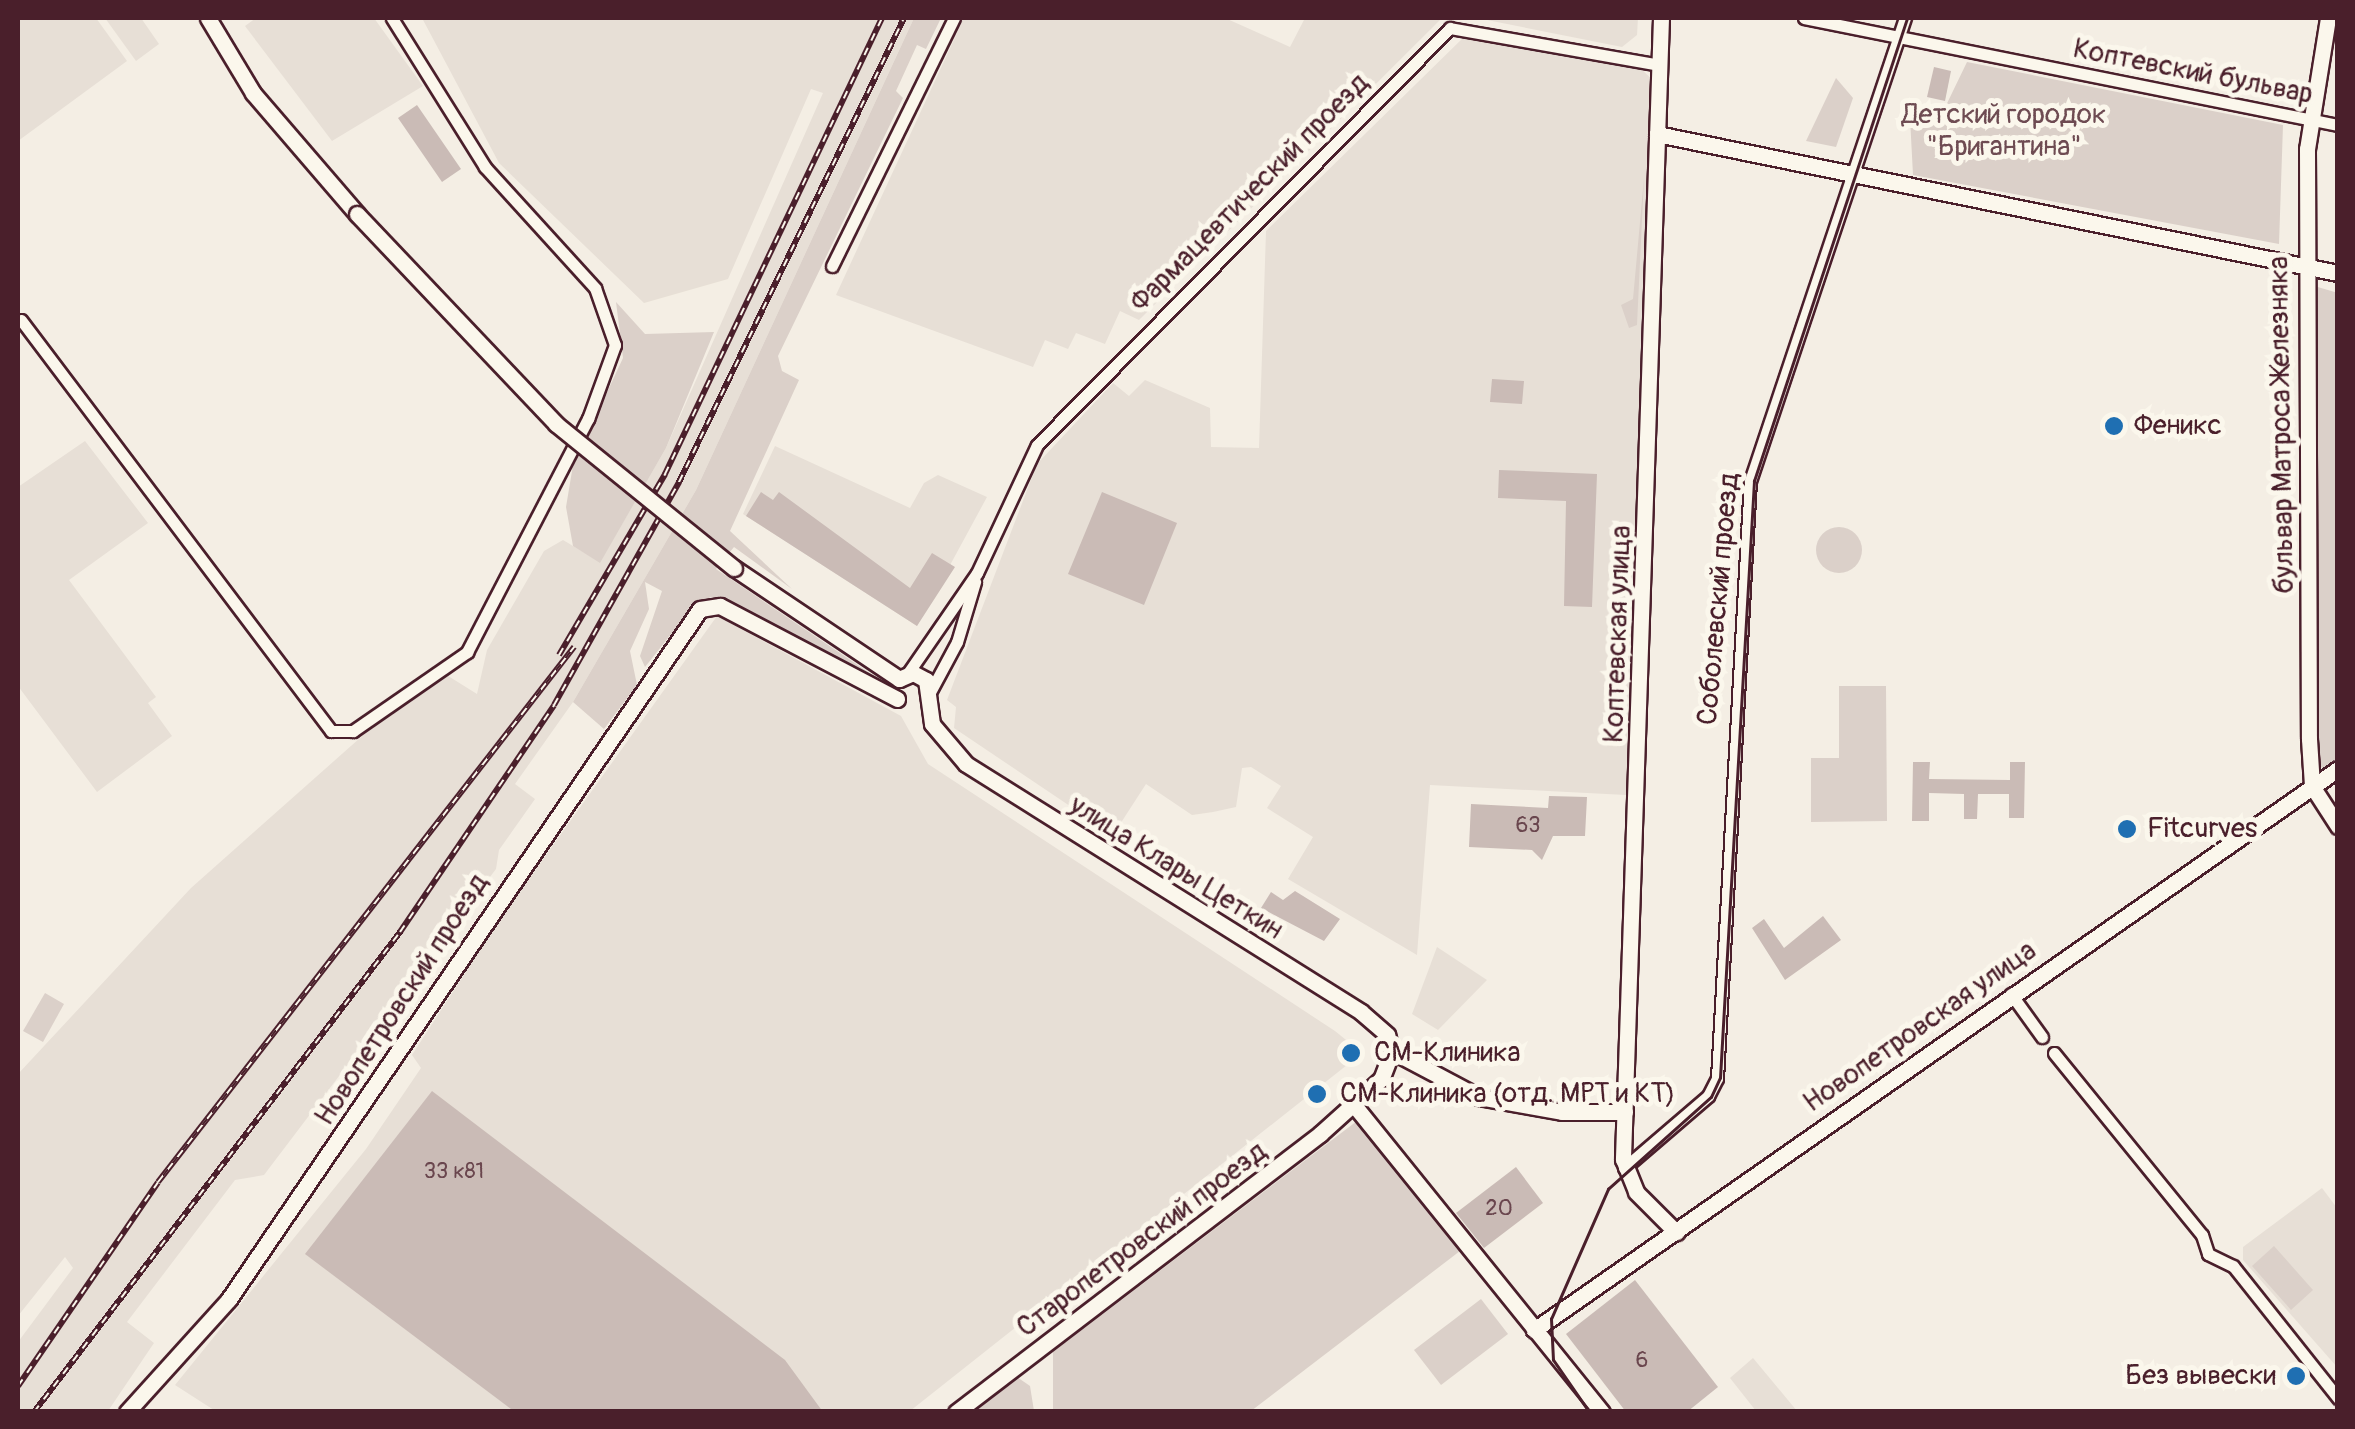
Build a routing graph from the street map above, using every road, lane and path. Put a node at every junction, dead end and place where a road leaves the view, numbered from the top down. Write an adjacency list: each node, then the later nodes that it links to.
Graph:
1 (208, 18): 19 (street, bridge)
2 (392, 18): 17 (street)
3 (954, 18): 14 (street)
4 (1661, 18): 9 (street, Коптевская улица)
5 (1804, 18): 8 (street, Коптевский бульвар)
6 (1905, 18): 8 (street, Соболевский проезд)
7 (2328, 18): 10 (street, бульвар Матроса Железняка)
8 (1898, 38): 10 (street, Коптевский бульвар); 13 (street, Соболевский проезд)
9 (1660, 65): 12 (street, Коптевская улица); 18 (street, Фармацевтический проезд)
10 (2309, 120): 11 (street, Коптевский бульвар); 15 (street, бульвар Матроса Железняка)
11 (2338, 125)
12 (1658, 134): 13 (street); 31 (street, Коптевская улица)
13 (1854, 173): 15 (street); 32 (street, Соболевский проезд)
14 (832, 266)
15 (2305, 266): 16 (street); 24 (street, бульвар Матроса Железняка)
16 (2338, 273)
17 (21, 320)
18 (977, 573): 19 (street, Фармацевтический проезд); 20 (street, Фармацевтический проезд)
19 (903, 676): 21 (street); 21 (street)
20 (942, 678): 21 (street, Фармацевтический проезд); 22 (street, Фармацевтический проезд)
21 (915, 700): 22 (street, улица Клары Цеткин); 36 (street, Новопетровский проезд)
22 (942, 741): 28 (street, улица Клары Цеткин)
23 (2338, 769): 24 (street, Новопетровская улица)
24 (2312, 786): 25 (street); 26 (street, Новопетровская улица)
25 (2338, 826)
26 (2011, 994): 27 (street); 33 (street, Новопетровская улица)
27 (2042, 1036)
28 (1392, 1052): 30 (street); 31 (street, улица Клары Цеткин)
29 (2054, 1052): 35 (street)
30 (1354, 1105): 34 (street); 37 (street, Старопетровский проезд)
31 (1625, 1112): 32 (street, Коптевская улица)
32 (1624, 1168): 33 (street)
33 (1676, 1232): 34 (street, Новопетровская улица)
34 (1534, 1330): 38 (street)
35 (2338, 1398)
36 (126, 1412)
37 (956, 1412)
38 (1602, 1412)

